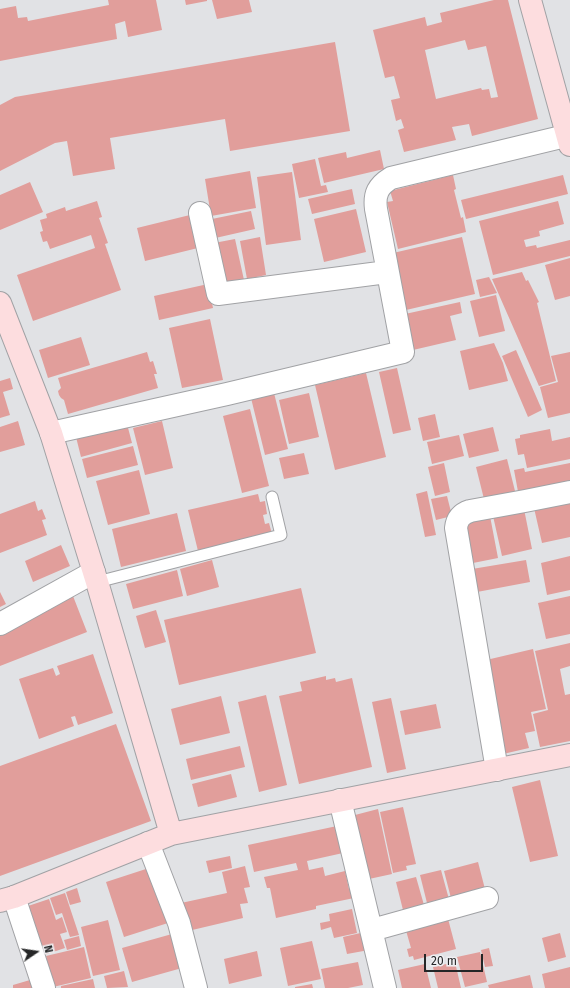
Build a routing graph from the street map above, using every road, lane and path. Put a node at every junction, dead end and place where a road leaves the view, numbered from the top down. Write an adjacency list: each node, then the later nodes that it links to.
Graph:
1 (530, 0): 2 (street)
2 (569, 139): 4 (street)
3 (200, 213): 4 (street)
4 (387, 272): 6 (street)
5 (0, 303): 6 (street)
6 (51, 433): 9 (street)
7 (570, 492): 12 (street)
8 (272, 497): 9 (lane)
9 (96, 577): 10 (street); 14 (street)
10 (0, 624)
11 (570, 755): 12 (street)
12 (497, 770): 13 (street)
13 (340, 800): 14 (street); 18 (street)
14 (171, 834): 15 (street)
15 (148, 843): 17 (street); 20 (street)
16 (487, 898): 18 (street)
17 (7, 899): 19 (street)
18 (372, 930): 21 (street)
19 (44, 988)
20 (196, 988)
21 (385, 988)

